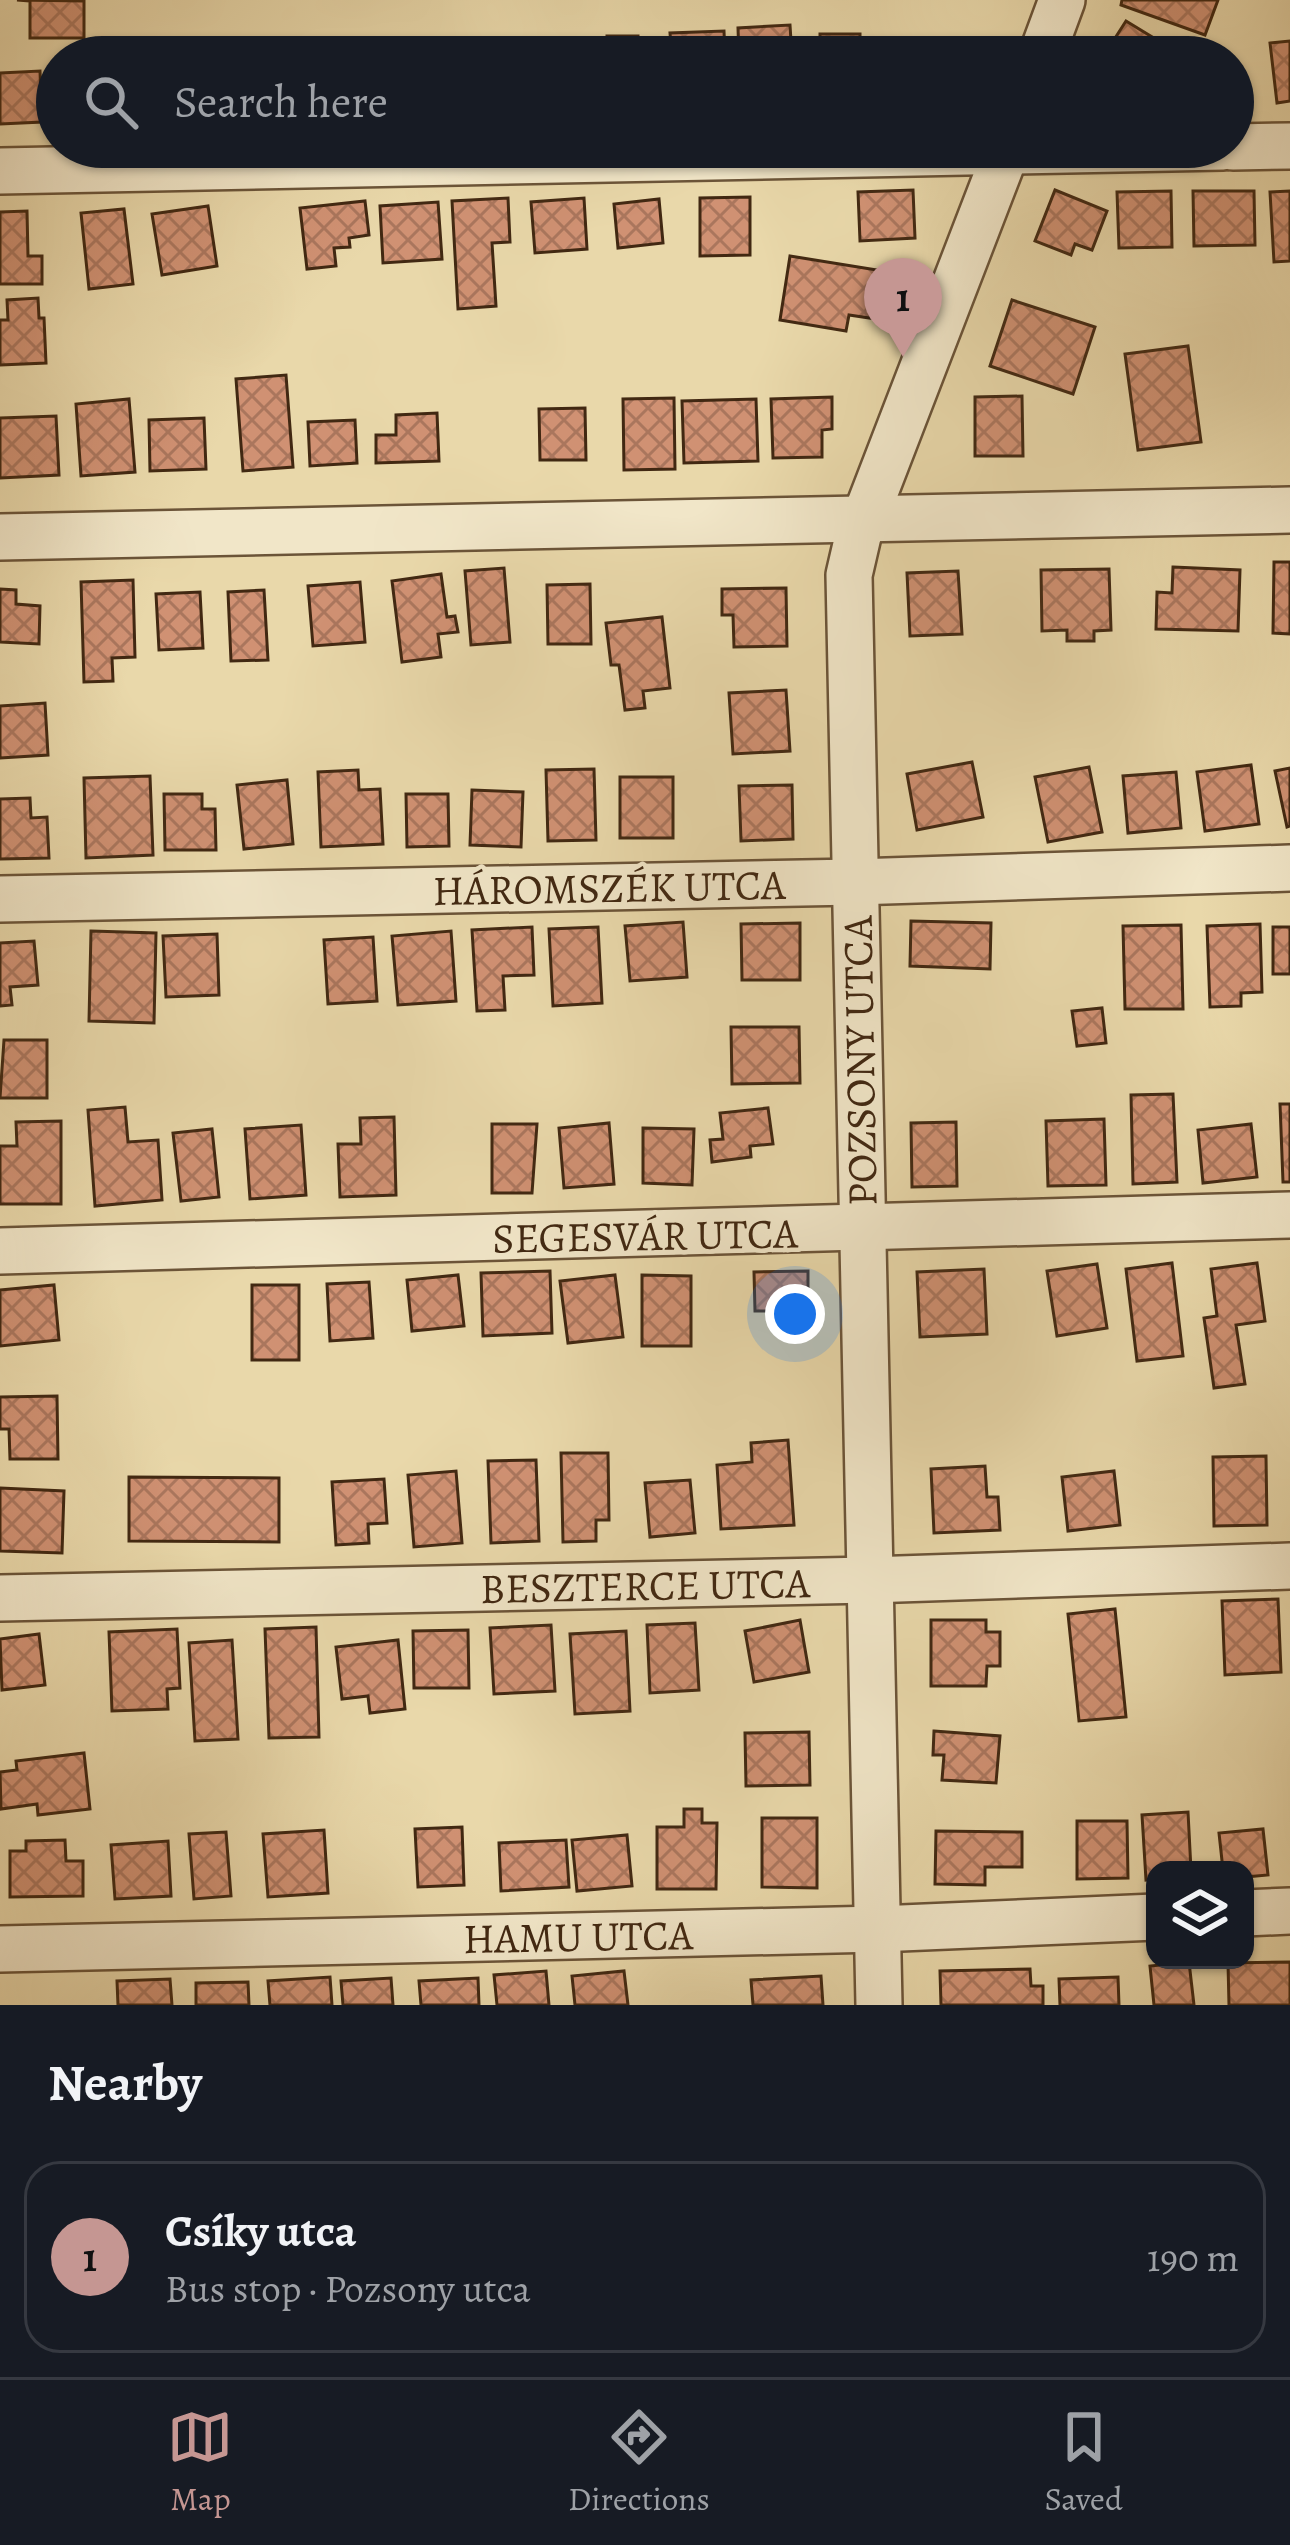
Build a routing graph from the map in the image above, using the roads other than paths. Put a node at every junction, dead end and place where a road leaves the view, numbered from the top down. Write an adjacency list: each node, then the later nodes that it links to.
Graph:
1 (1062, 0): 2 (street)
2 (1049, 36)
3 (1290, 146): 4 (street)
4 (1254, 147)
5 (137, 168): 7 (street)
6 (1001, 168): 9 (street, POZSONY UTCA)
7 (0, 171)
8 (1290, 510): 9 (street)
9 (866, 519): 10 (street); 12 (street, POZSONY UTCA)
10 (0, 537)
11 (1290, 868): 12 (street, HÁROMSZÉK UTCA)
12 (855, 882): 13 (street, HÁROMSZÉK UTCA); 15 (street, POZSONY UTCA)
13 (0, 899)
14 (1290, 1215): 15 (street, SEGESVÁR UTCA)
15 (862, 1229): 16 (street, SEGESVÁR UTCA); 18 (street, POZSONY UTCA)
16 (0, 1251)
17 (1290, 1566): 18 (street, BESZTERCE UTCA)
18 (869, 1580): 19 (street, BESZTERCE UTCA); 23 (street, POZSONY UTCA)
19 (0, 1598)
20 (1290, 1911): 21 (street)
21 (1254, 1913)
22 (1146, 1917): 23 (street, HAMU UTCA)
23 (878, 1929): 24 (street, HAMU UTCA); 25 (street, POZSONY UTCA)
24 (0, 1949)
25 (879, 2005)

